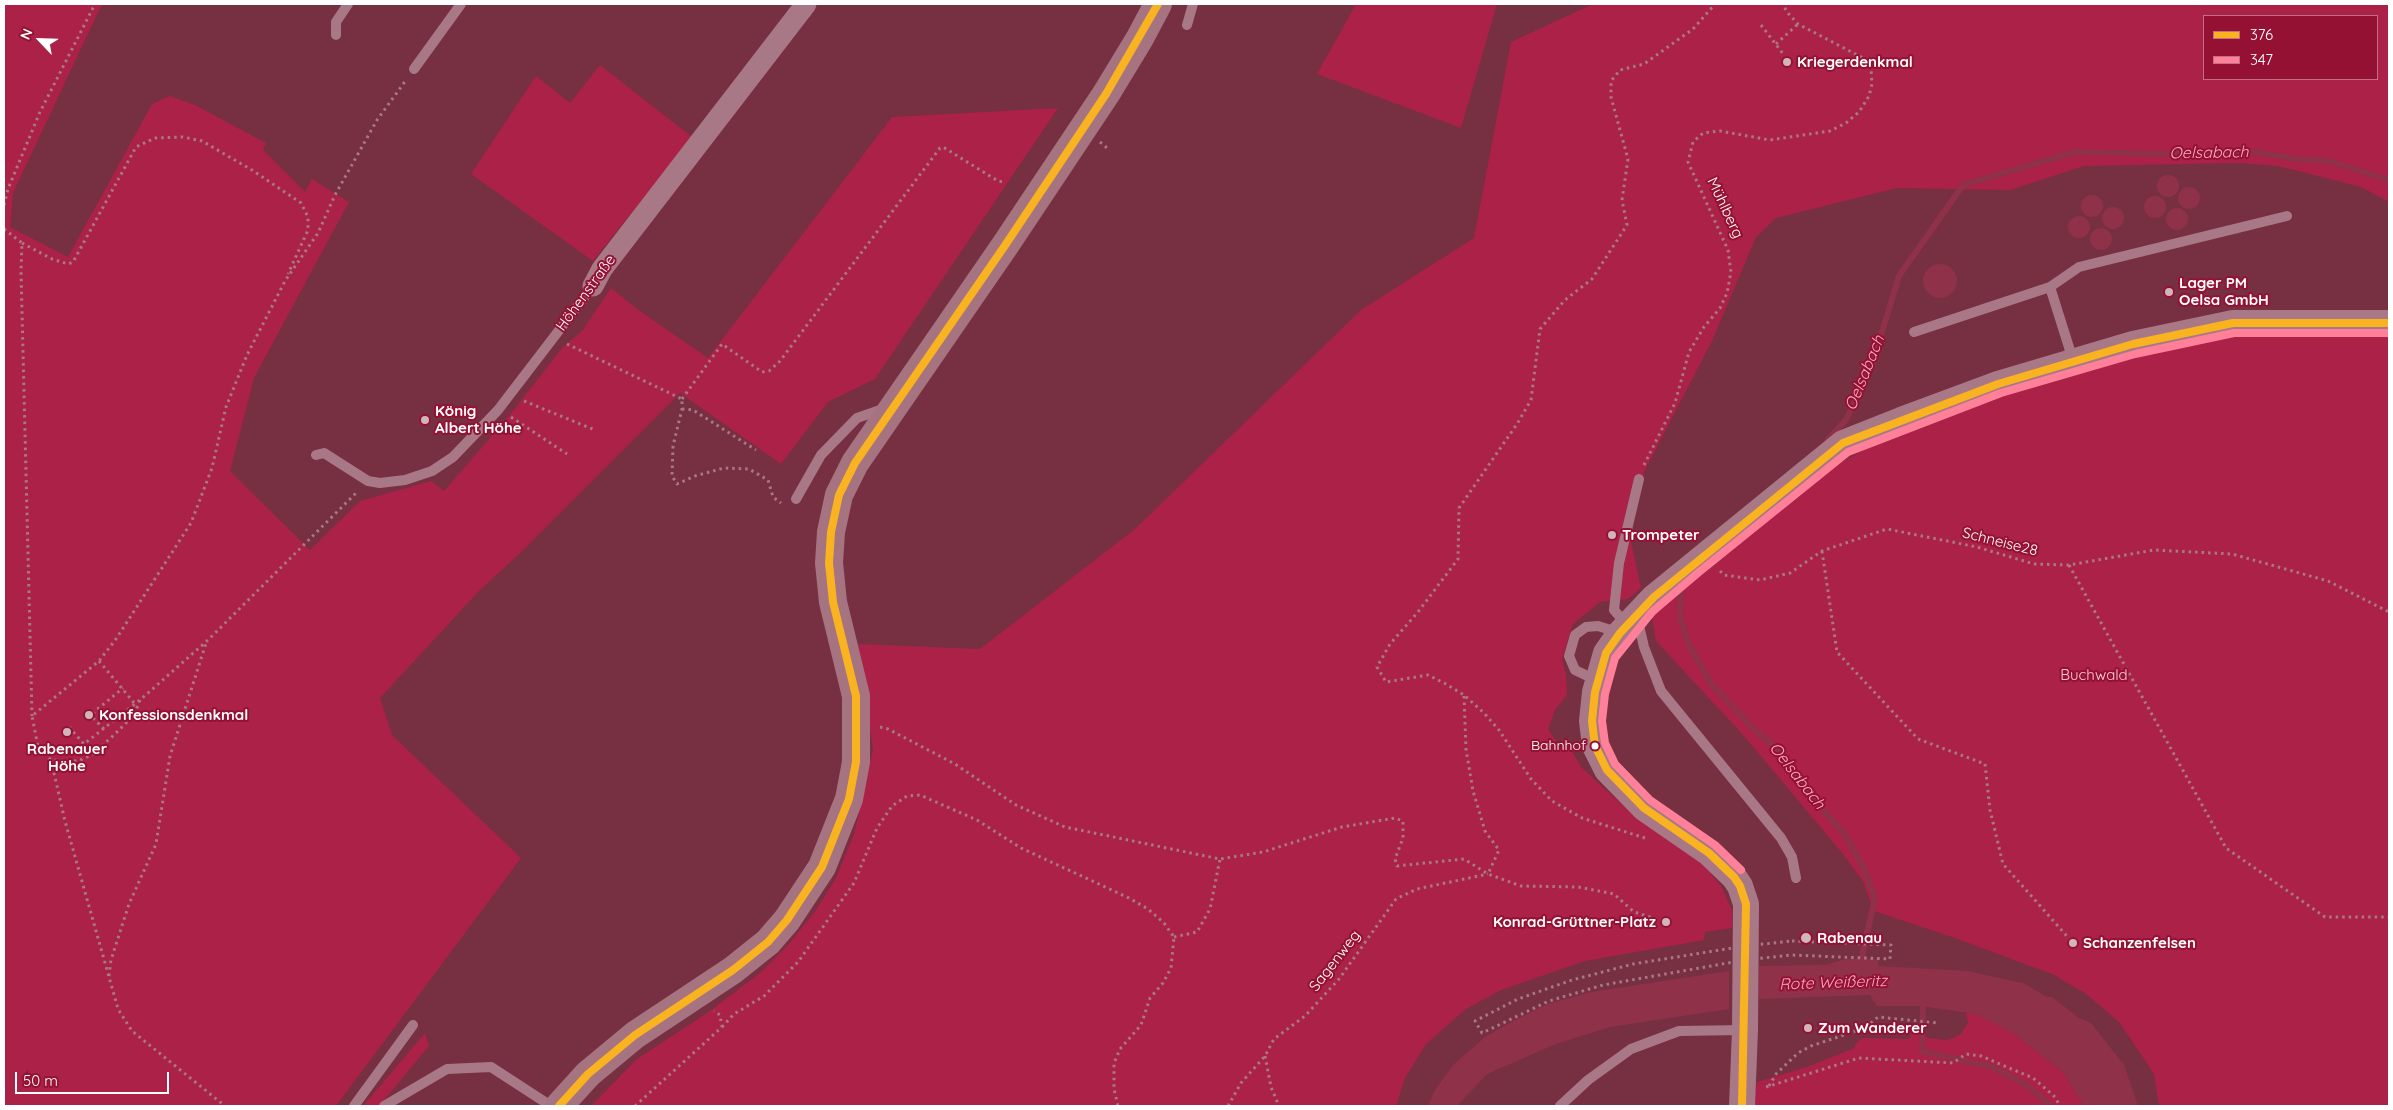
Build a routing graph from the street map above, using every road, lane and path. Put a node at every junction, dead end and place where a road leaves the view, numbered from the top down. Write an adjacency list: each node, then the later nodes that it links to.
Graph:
1 (95, 4): 19 (path)
2 (348, 4): 12 (lane)
3 (461, 4): 15 (lane)
4 (806, 4): 24 (street, Höhenstraße)
5 (1158, 4): 32 (main road)
6 (1193, 4): 10 (lane)
7 (1715, 4): 51 (path)
8 (1784, 4): 9 (path, Mühlberg)
9 (1798, 24): 13 (path); 39 (path, Mühlberg)
10 (1186, 25)
11 (1761, 25): 13 (path)
12 (336, 35)
13 (1776, 44): 14 (path)
14 (1784, 55)
15 (414, 69): 23 (path)
16 (1100, 142): 17 (path)
17 (1107, 148)
18 (1004, 182): 30 (path)
19 (4, 205)
20 (2287, 216): 25 (lane)
21 (4, 230): 22 (path)
22 (22, 243): 23 (path); 54 (path)
23 (285, 282): 48 (path)
24 (593, 286): 28 (lane, Höhenstraße)
25 (2050, 287): 27 (lane); 29 (lane)
26 (2389, 323): 29 (street)
27 (1914, 332)
28 (554, 338): 30 (path); 40 (lane, Höhenstraße)
29 (2073, 362): 44 (street)
30 (682, 399): 33 (path)
31 (520, 400): 35 (path)
32 (894, 405): 41 (lane); 81 (main road)
33 (682, 409): 36 (path); 41 (path)
34 (508, 416): 37 (path)
35 (595, 430)
36 (756, 450)
37 (567, 454)
38 (316, 455): 40 (lane)
39 (1639, 479): 46 (lane)
40 (368, 481): 47 (path)
41 (796, 499)
42 (1822, 551): 43 (path, Schneise28); 44 (path, Schneise28); 66 (path)
43 (2069, 565): 45 (path, Schneise28); 63 (path)
44 (1690, 567): 46 (street)
45 (2389, 612)
46 (1628, 624): 49 (street); 49 (lane); 62 (lane)
47 (208, 640): 52 (path); 68 (path)
48 (98, 662): 50 (path); 54 (path)
49 (1598, 681): 59 (street)
50 (123, 688): 53 (path); 56 (path)
51 (1464, 695): 59 (path); 61 (path)
52 (140, 700): 53 (path); 58 (path)
53 (135, 704): 56 (path)
54 (32, 716): 58 (path)
55 (69, 727): 56 (path)
56 (104, 729)
57 (888, 729): 60 (path)
58 (51, 760): 68 (path)
59 (1679, 833): 67 (street)
60 (1220, 859): 61 (path); 65 (path)
61 (1488, 874): 64 (path); 74 (path, Sagenweg)
62 (1796, 878)
63 (2389, 918)
64 (1666, 922)
65 (1174, 937): 72 (path); 83 (path)
66 (2073, 944)
67 (1745, 958): 67 (path); 67 (path); 73 (street)
68 (108, 978): 77 (path)
69 (712, 1010): 72 (path)
70 (1938, 1023): 75 (path)
71 (413, 1025): 78 (lane)
72 (722, 1027): 82 (path)
73 (1745, 1030): 76 (street); 86 (lane)
74 (1265, 1056): 84 (path, Sagenweg); 85 (path)
75 (1769, 1086): 76 (path); 87 (path)
76 (1743, 1100)
77 (224, 1106)
78 (354, 1106)
79 (384, 1106): 80 (lane)
80 (550, 1106)
81 (559, 1106)
82 (635, 1106)
83 (1118, 1106)
84 (1228, 1106)
85 (1279, 1106)
86 (1560, 1106)
87 (2060, 1106)

